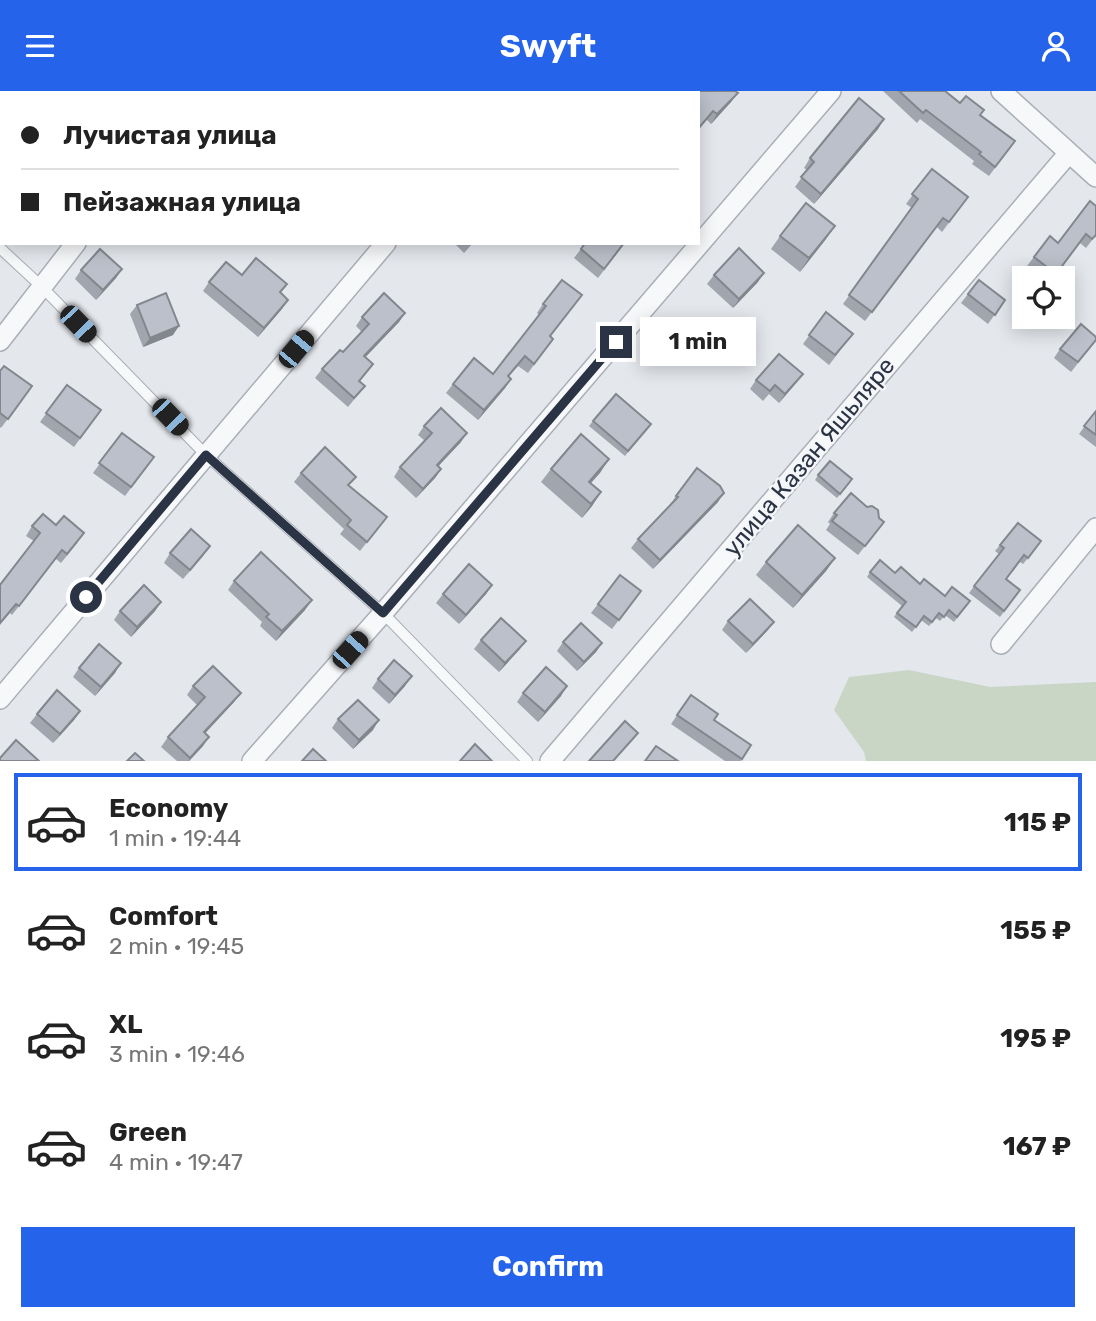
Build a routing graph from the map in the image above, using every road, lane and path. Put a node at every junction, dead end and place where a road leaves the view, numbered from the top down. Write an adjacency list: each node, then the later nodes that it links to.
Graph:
1 (831, 91): 5 (street)
2 (1001, 91): 3 (street)
3 (1068, 154): 4 (street); 19 (street, улица Казан Яшьляре)
4 (1096, 177)
5 (700, 244)
6 (74, 245): 10 (street)
7 (384, 245): 12 (street)
8 (699, 245): 14 (street)
9 (0, 248): 10 (lane)
10 (41, 286): 11 (street); 12 (lane)
11 (0, 341)
12 (206, 455): 14 (lane); 16 (street)
13 (1096, 528): 15 (street)
14 (383, 613): 17 (street); 18 (lane)
15 (1002, 644)
16 (0, 699)
17 (252, 761)
18 (527, 761)
19 (550, 761)

